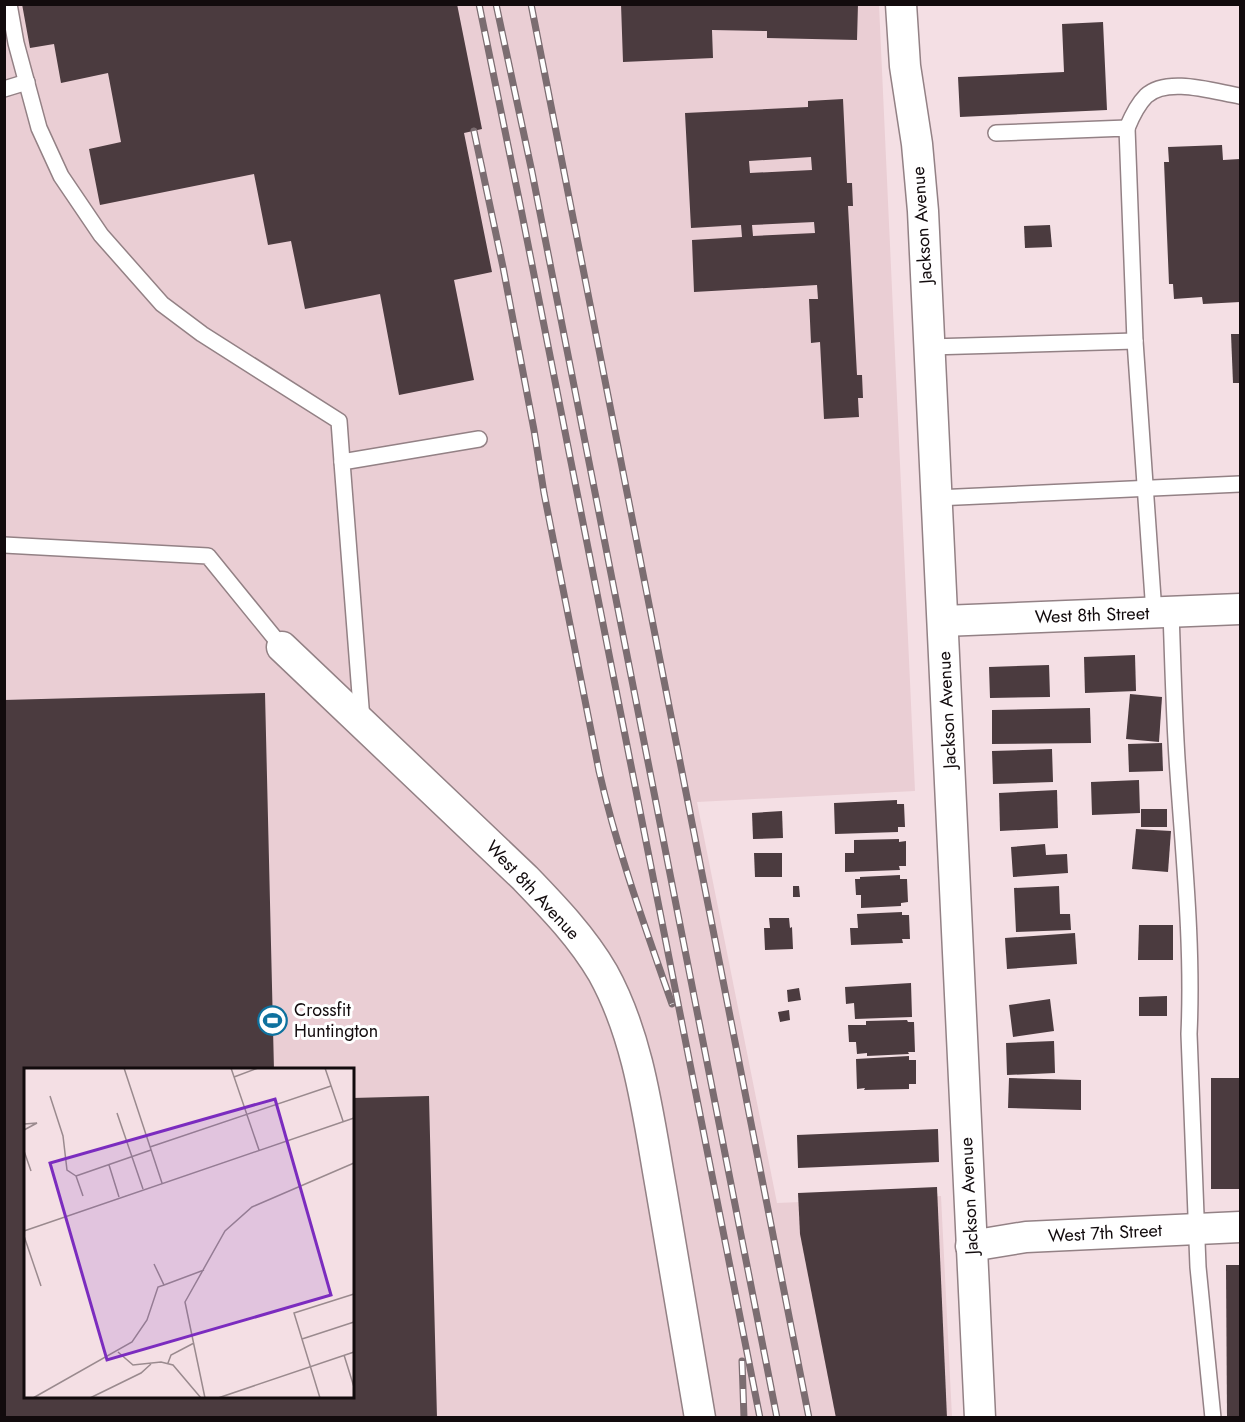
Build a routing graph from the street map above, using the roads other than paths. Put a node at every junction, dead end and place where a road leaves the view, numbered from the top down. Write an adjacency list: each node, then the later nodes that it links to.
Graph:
1 (9, 4): 3 (lane)
2 (901, 4): 9 (street, Jackson Avenue)
3 (27, 82): 4 (lane); 11 (lane)
4 (4, 89)
5 (1240, 96): 6 (lane)
6 (1127, 128): 7 (lane); 8 (lane)
7 (996, 133)
8 (1135, 340): 9 (lane); 13 (lane)
9 (929, 347): 14 (street, Jackson Avenue)
10 (478, 439): 11 (lane)
11 (342, 462): 20 (lane)
12 (1240, 484): 13 (lane)
13 (1147, 488): 14 (lane); 17 (lane)
14 (936, 498): 18 (street, Jackson Avenue)
15 (4, 545): 19 (lane)
16 (1240, 609): 17 (street, West 8th Street)
17 (1162, 613): 18 (street, West 8th Street); 22 (lane)
18 (943, 621): 23 (street, Jackson Avenue)
19 (282, 647): 20 (street, West 8th Avenue)
20 (362, 722): 24 (street, West 8th Avenue)
21 (1240, 1227): 22 (street, West 7th Street)
22 (1197, 1229): 23 (street, West 7th Street); 26 (lane)
23 (971, 1246): 25 (street, Jackson Avenue)
24 (700, 1418)
25 (980, 1418)
26 (1214, 1418)

